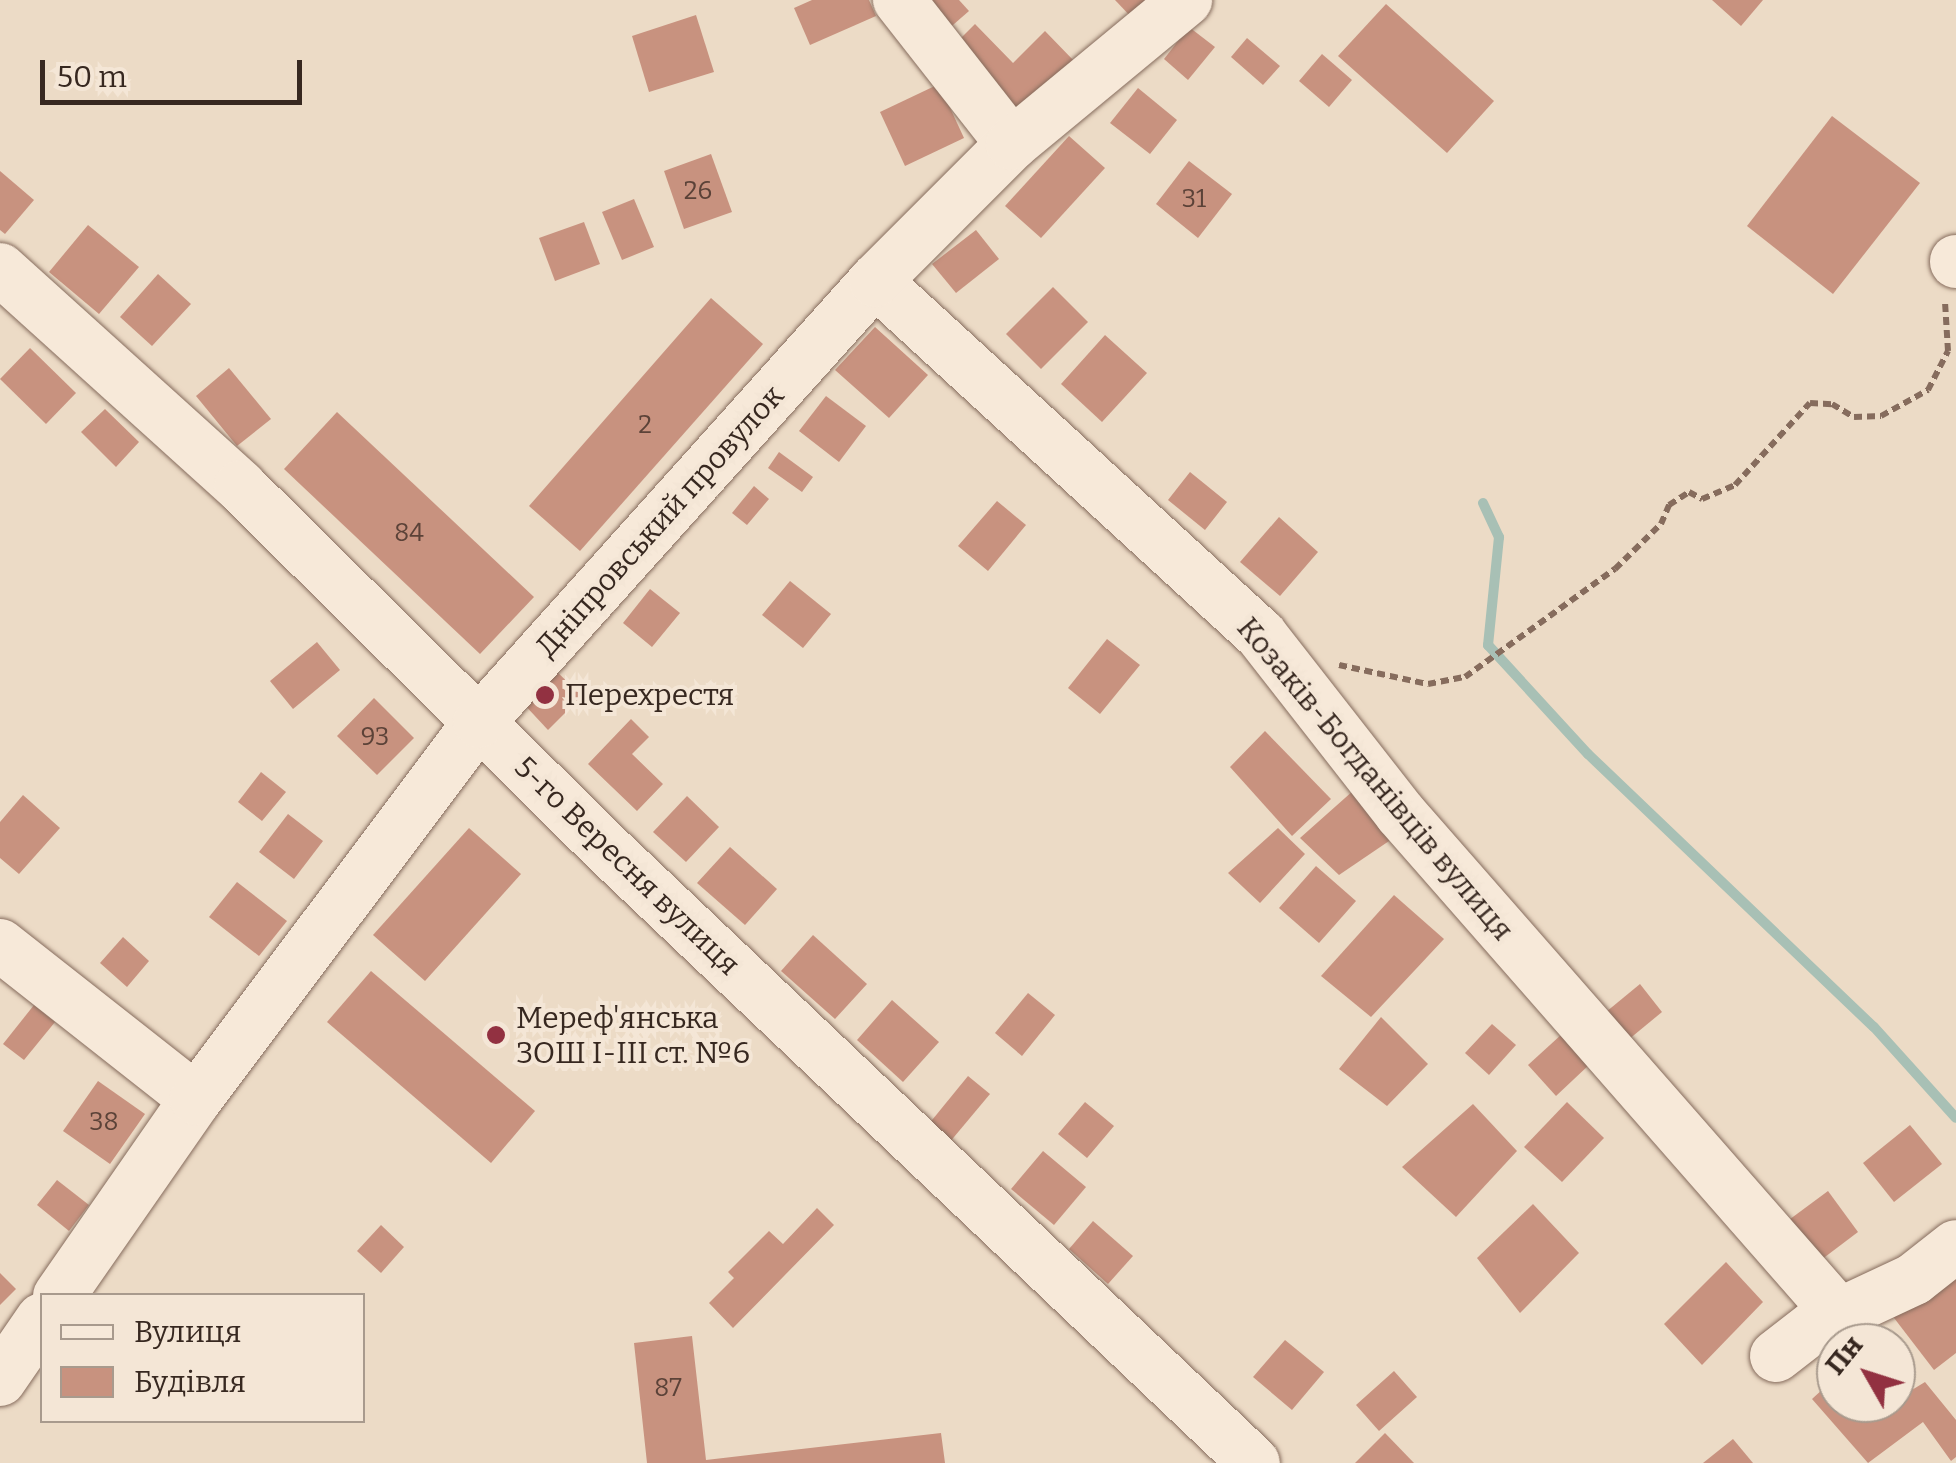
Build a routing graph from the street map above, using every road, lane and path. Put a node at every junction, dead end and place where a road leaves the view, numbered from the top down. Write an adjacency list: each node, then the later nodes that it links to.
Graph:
1 (899, 0): 3 (street)
2 (1186, 0): 3 (street, Дніпровський провулок)
3 (1012, 144): 6 (street, Дніпровський провулок)
4 (1956, 261): 7 (path)
5 (0, 270): 8 (street, 5-го Вересня вулиця)
6 (875, 281): 8 (street, Дніпровський провулок); 13 (street, Козаків-Богданівців вулиця)
7 (1320, 660)
8 (480, 722): 10 (street, Дніпровський провулок); 17 (street, 5-го Вересня вулиця)
9 (0, 945): 10 (street)
10 (196, 1098): 12 (street, Дніпровський провулок)
11 (1956, 1246): 13 (street)
12 (61, 1293)
13 (1838, 1313): 15 (street)
14 (40, 1322): 16 (street)
15 (1776, 1356)
16 (0, 1380)
17 (1254, 1463)

